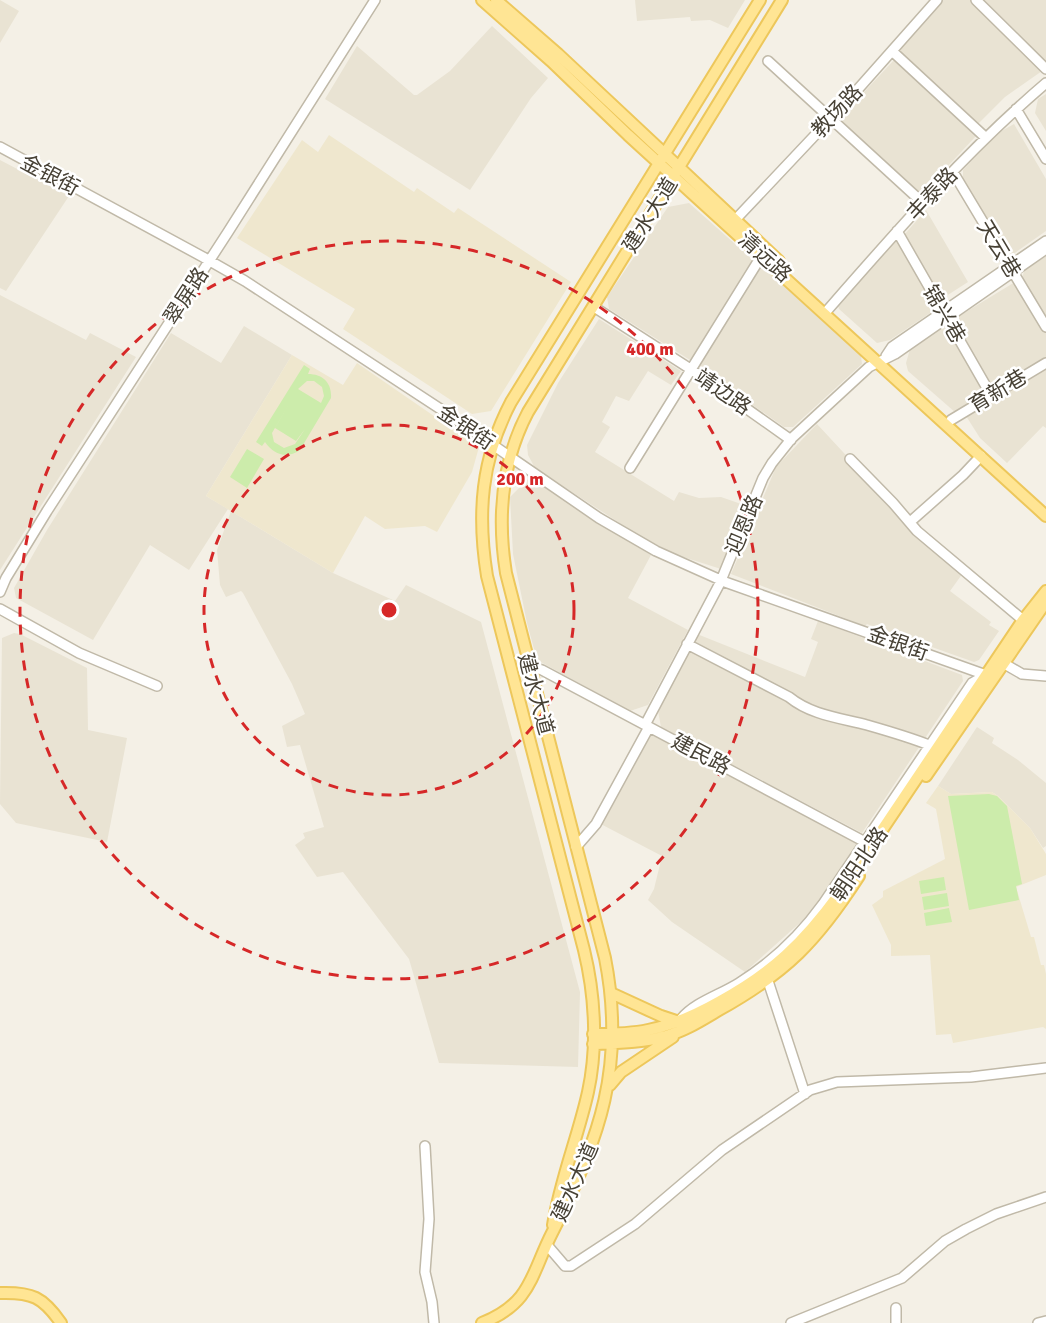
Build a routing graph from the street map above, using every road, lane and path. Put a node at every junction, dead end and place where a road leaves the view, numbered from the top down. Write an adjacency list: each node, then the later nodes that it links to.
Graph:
1 (374, 0): 26 (street, 翠屏路)
2 (482, 0): 16 (main road, 清远路)
3 (496, 0): 16 (main road, 清远路)
4 (760, 0): 16 (main road, 建水大道)
5 (782, 0): 18 (main road, 建水大道)
6 (937, 0): 8 (street, 教场路)
7 (976, 0): 10 (street)
8 (892, 51): 13 (street, 教场路); 14 (street)
9 (768, 61): 13 (street)
10 (1046, 69)
11 (1046, 83): 12 (street, 丰泰路)
12 (1016, 109): 14 (street, 丰泰路); 17 (street)
13 (831, 118): 20 (street); 21 (street, 教场路)
14 (986, 138): 19 (street, 丰泰路)
15 (0, 147): 26 (street, 金银街)
16 (662, 158): 18 (main road, 清远路); 38 (main road, 建水大道)
17 (1046, 159)
18 (677, 171): 21 (main road, 清远路); 25 (main road, 清远路); 28 (main road, 建水大道)
19 (952, 172): 20 (street, 丰泰路); 27 (street, 天云巷)
20 (923, 203): 22 (street, 丰泰路)
21 (735, 220): 29 (main road, 清远路)
22 (897, 231): 29 (street, 丰泰路); 30 (street, 锦兴巷)
23 (1046, 240): 27 (street, 迎恩路)
24 (1046, 249): 27 (street, 迎恩路)
25 (762, 255): 29 (main road, 清远路); 34 (street)
26 (210, 260): 38 (street, 金银街); 48 (street, 翠屏路)
27 (1011, 269): 30 (street, 迎恩路); 31 (street, 天云巷)
28 (594, 307): 34 (street, 靖边路); 39 (main road, 建水大道)
29 (827, 310): 32 (main road, 清远路)
30 (944, 315): 32 (street, 迎恩路); 35 (street, 锦兴巷)
31 (1046, 327)
32 (881, 360): 36 (main road, 清远路); 37 (street, 迎恩路); 40 (main road, 清远路)
33 (1046, 363): 35 (street, 育新巷)
34 (692, 370): 37 (street, 靖边路); 42 (street)
35 (991, 395): 36 (street, 育新巷)
36 (951, 420): 43 (main road, 清远路)
37 (791, 440): 46 (street, 迎恩路)
38 (493, 445): 39 (street, 金银街); 66 (main road, 建水大道)
39 (510, 456): 46 (street, 金银街); 54 (main road, 建水大道)
40 (981, 456): 44 (main road, 清远路); 45 (street)
41 (850, 459): 45 (street)
42 (630, 468)
43 (1046, 508)
44 (1046, 516)
45 (910, 522): 51 (street)
46 (721, 580): 52 (street, 迎恩路); 55 (street, 金银街)
47 (1046, 591): 51 (main road, 朝阳北路)
48 (0, 592)
49 (1046, 602): 53 (main road, 朝阳北路)
50 (0, 609): 57 (street)
51 (1023, 620): 55 (main road, 朝阳北路)
52 (687, 644): 58 (street, 迎恩路); 59 (street)
53 (1003, 663): 56 (street); 62 (main road, 朝阳北路)
54 (529, 666): 58 (street, 建民路); 61 (main road, 建水大道)
55 (986, 675): 59 (street); 60 (main road, 朝阳北路)
56 (1046, 676)
57 (157, 686)
58 (647, 726): 60 (street, 建民路); 61 (street, 迎恩路)
59 (929, 745): 60 (street)
60 (868, 843): 64 (main road, 朝阳北路)
61 (576, 847): 63 (main road, 建水大道)
62 (768, 981): 64 (main road, 朝阳北路); 69 (street)
63 (611, 993): 64 (main road); 65 (main road, 建水大道)
64 (679, 1027): 65 (main road, 朝阳北路); 68 (main road)
65 (612, 1038): 66 (main road, 朝阳北路); 68 (main road, 建水大道)
66 (593, 1039): 72 (main road, 建水大道)
67 (1046, 1068): 69 (street)
68 (608, 1088): 72 (main road, 建水大道)
69 (805, 1094): 72 (street)
70 (425, 1146): 77 (street)
71 (1046, 1197): 79 (street)
72 (549, 1240): 78 (main road)
73 (0, 1293): 76 (main road)
74 (896, 1308): 80 (street)
75 (1046, 1321): 81 (street)
76 (62, 1323)
77 (434, 1323)
78 (482, 1323)
79 (791, 1323)
80 (896, 1323)
81 (1038, 1323)

